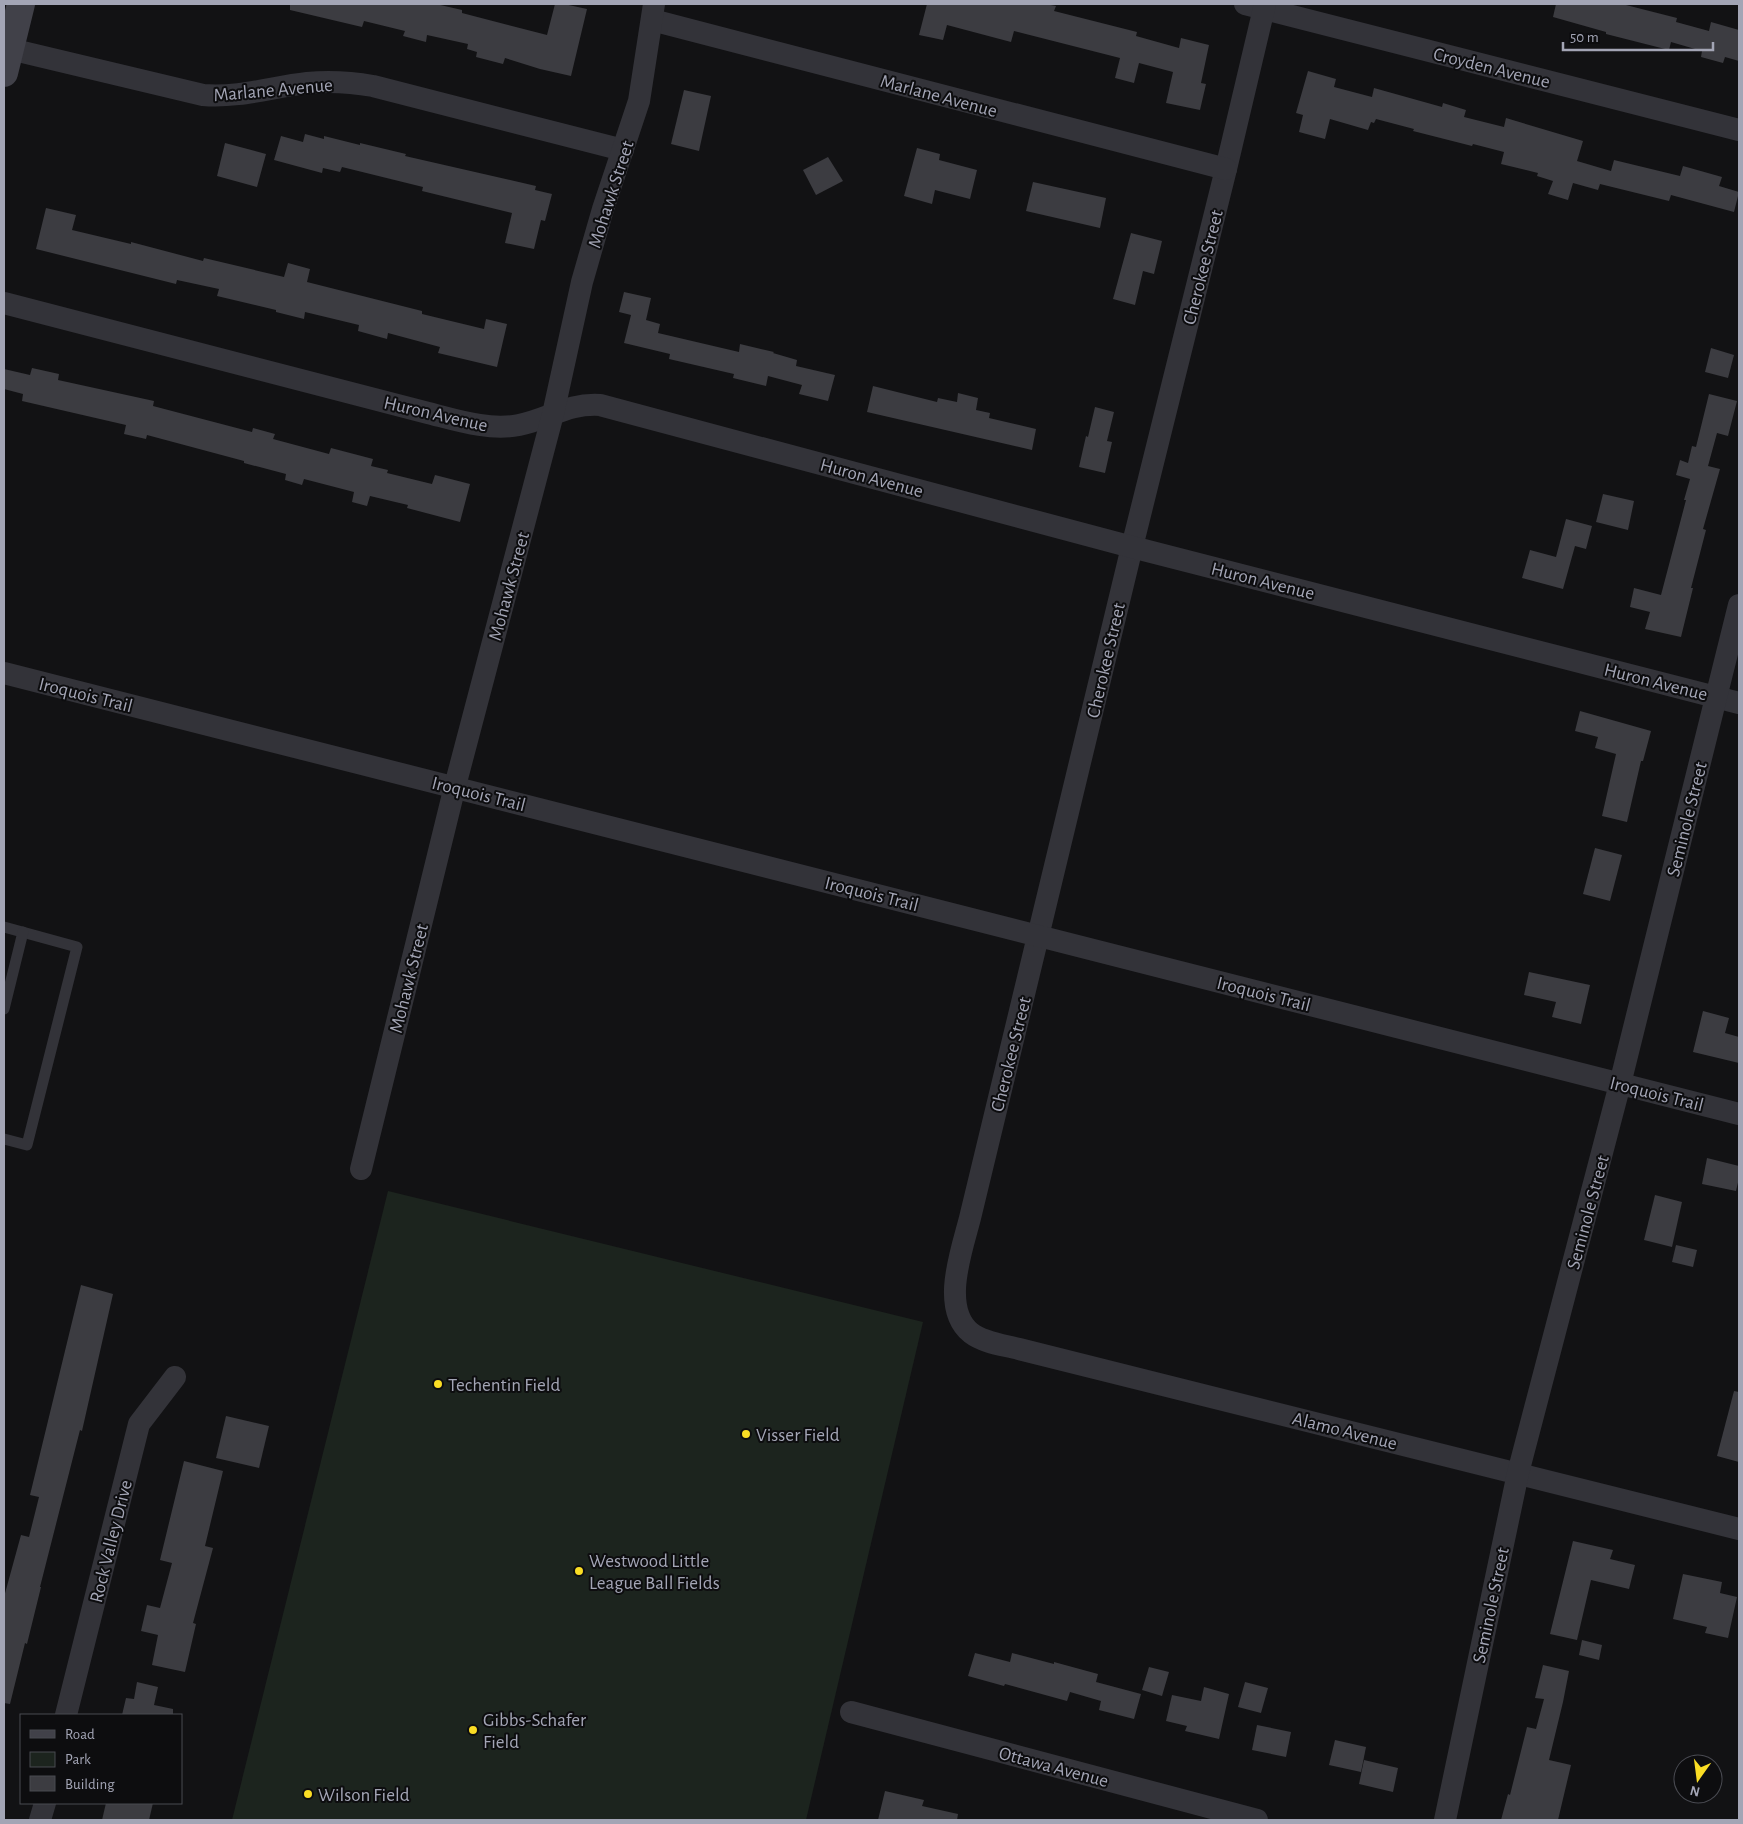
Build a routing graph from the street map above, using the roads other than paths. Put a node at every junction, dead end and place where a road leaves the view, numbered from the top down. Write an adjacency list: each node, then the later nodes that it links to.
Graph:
1 (21, 4): 4 (street)
2 (1258, 5): 5 (street, Croyden Avenue); 7 (street, Cherokee Street)
3 (653, 12): 6 (street, Mohawk Street); 7 (street, Marlane Avenue)
4 (7, 61): 6 (street, Marlane Avenue)
5 (1739, 130)
6 (623, 150): 9 (street, Mohawk Street)
7 (1226, 170): 10 (street, Cherokee Street)
8 (4, 303): 9 (street, Huron Avenue)
9 (553, 414): 10 (street, Huron Avenue); 15 (street, Mohawk Street)
10 (1132, 547): 13 (street, Huron Avenue); 18 (street, Cherokee Street)
11 (1739, 605): 13 (street, Seminole Street)
12 (4, 673): 15 (street, Iroquois Trail)
13 (1716, 697): 14 (street, Huron Avenue); 20 (street, Seminole Street)
14 (1739, 702)
15 (455, 786): 18 (street, Iroquois Trail); 23 (street, Mohawk Street)
16 (4, 927): 17 (lane)
17 (23, 932): 19 (lane); 22 (lane)
18 (1039, 935): 20 (street, Iroquois Trail); 24 (street, Cherokee Street)
19 (4, 1009)
20 (1620, 1084): 21 (street, Iroquois Trail); 26 (street, Seminole Street)
21 (1739, 1114)
22 (4, 1139)
23 (362, 1169)
24 (960, 1317): 26 (street, Alamo Avenue)
25 (175, 1377): 29 (street, Rock Valley Drive)
26 (1518, 1473): 27 (street, Alamo Avenue); 33 (street, Seminole Street)
27 (1739, 1529)
28 (851, 1712): 32 (street, Ottawa Avenue)
29 (66, 1714)
30 (44, 1804): 31 (street)
31 (40, 1820)
32 (1257, 1820)
33 (1445, 1820)

